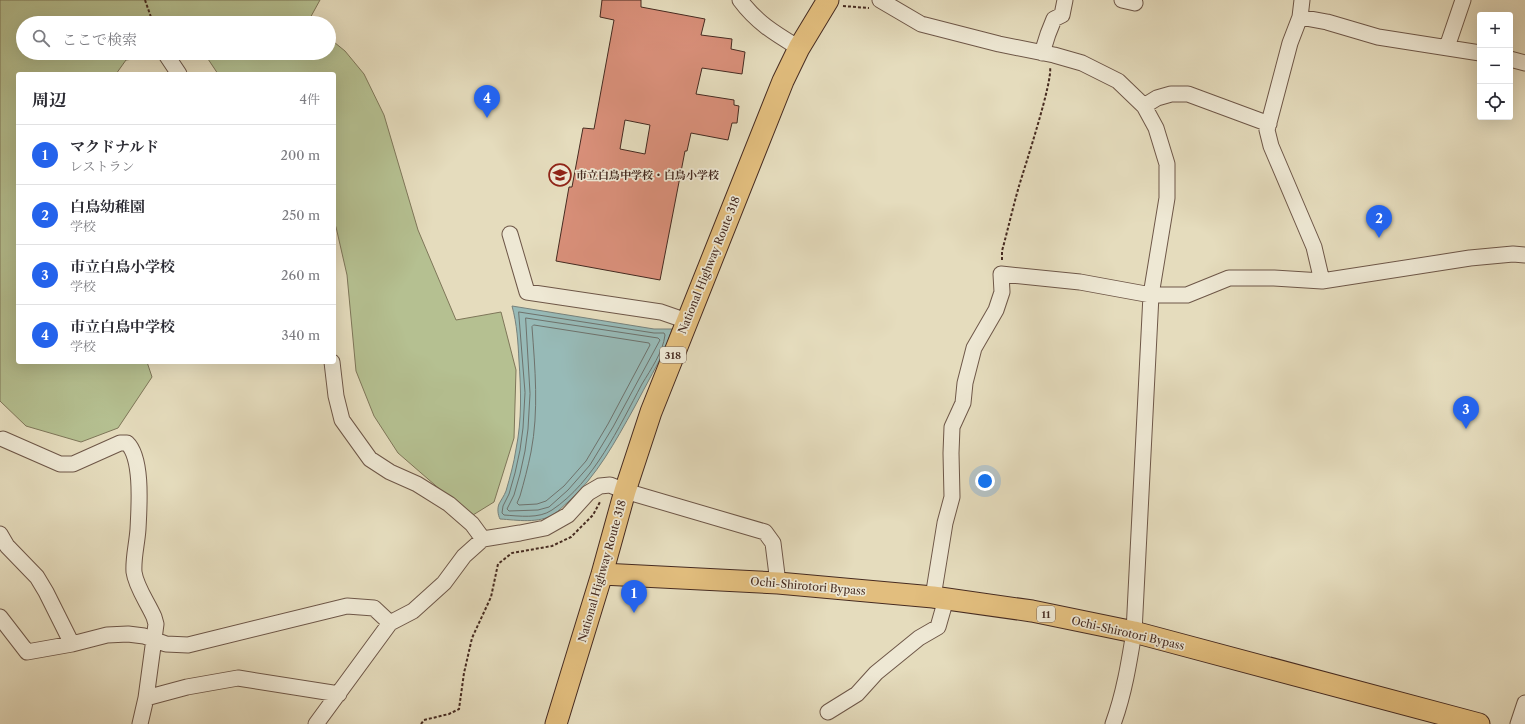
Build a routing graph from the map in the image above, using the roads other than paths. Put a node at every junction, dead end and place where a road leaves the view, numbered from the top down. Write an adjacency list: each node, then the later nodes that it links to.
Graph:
1 (740, 0): 9 (street)
2 (1064, 0): 11 (street)
3 (1302, 0): 7 (street)
4 (1463, 0): 8 (street)
5 (828, 1): 9 (highway, National Highway Route 318 / 318)
6 (877, 5): 11 (street)
7 (1300, 17): 8 (street); 17 (street)
8 (1447, 47): 10 (street)
9 (799, 48): 22 (highway, National Highway Route 318 / 318)
10 (1477, 52)
11 (1046, 59): 16 (street)
12 (170, 60): 15 (street)
13 (1513, 60): 14 (street)
14 (1525, 63)
15 (178, 72)
16 (1144, 106): 17 (street); 21 (street)
17 (1268, 124): 20 (street)
18 (510, 234): 22 (street)
19 (1525, 255): 20 (street)
20 (1322, 281): 21 (street)
21 (1151, 295): 30 (street); 33 (street)
22 (680, 319): 25 (highway, National Highway Route 318 / 318)
23 (332, 364): 27 (street)
24 (3, 439): 34 (street)
25 (617, 488): 27 (street); 28 (highway, National Highway Route 318 / 318); 29 (street)
26 (0, 534): 35 (street)
27 (483, 539): 32 (street)
28 (602, 574): 29 (highway, Ochi-Shirotori Bypass / 11); 42 (highway, National Highway Route 318 / 318)
29 (778, 583): 30 (highway, Ochi-Shirotori Bypass / 11)
30 (940, 598): 33 (highway, Ochi-Shirotori Bypass / 11); 39 (street)
31 (0, 617): 35 (street)
32 (390, 623): 34 (street); 36 (street)
33 (1134, 632): 43 (street); 44 (highway, Ochi-Shirotori Bypass / 11)
34 (154, 639): 35 (street); 37 (street)
35 (72, 644)
36 (339, 694): 37 (street); 41 (street)
37 (146, 698): 40 (street)
38 (1525, 703): 45 (street)
39 (828, 712)
40 (140, 724)
41 (316, 724)
42 (556, 724)
43 (1113, 724)
44 (1479, 724)
45 (1518, 724)

